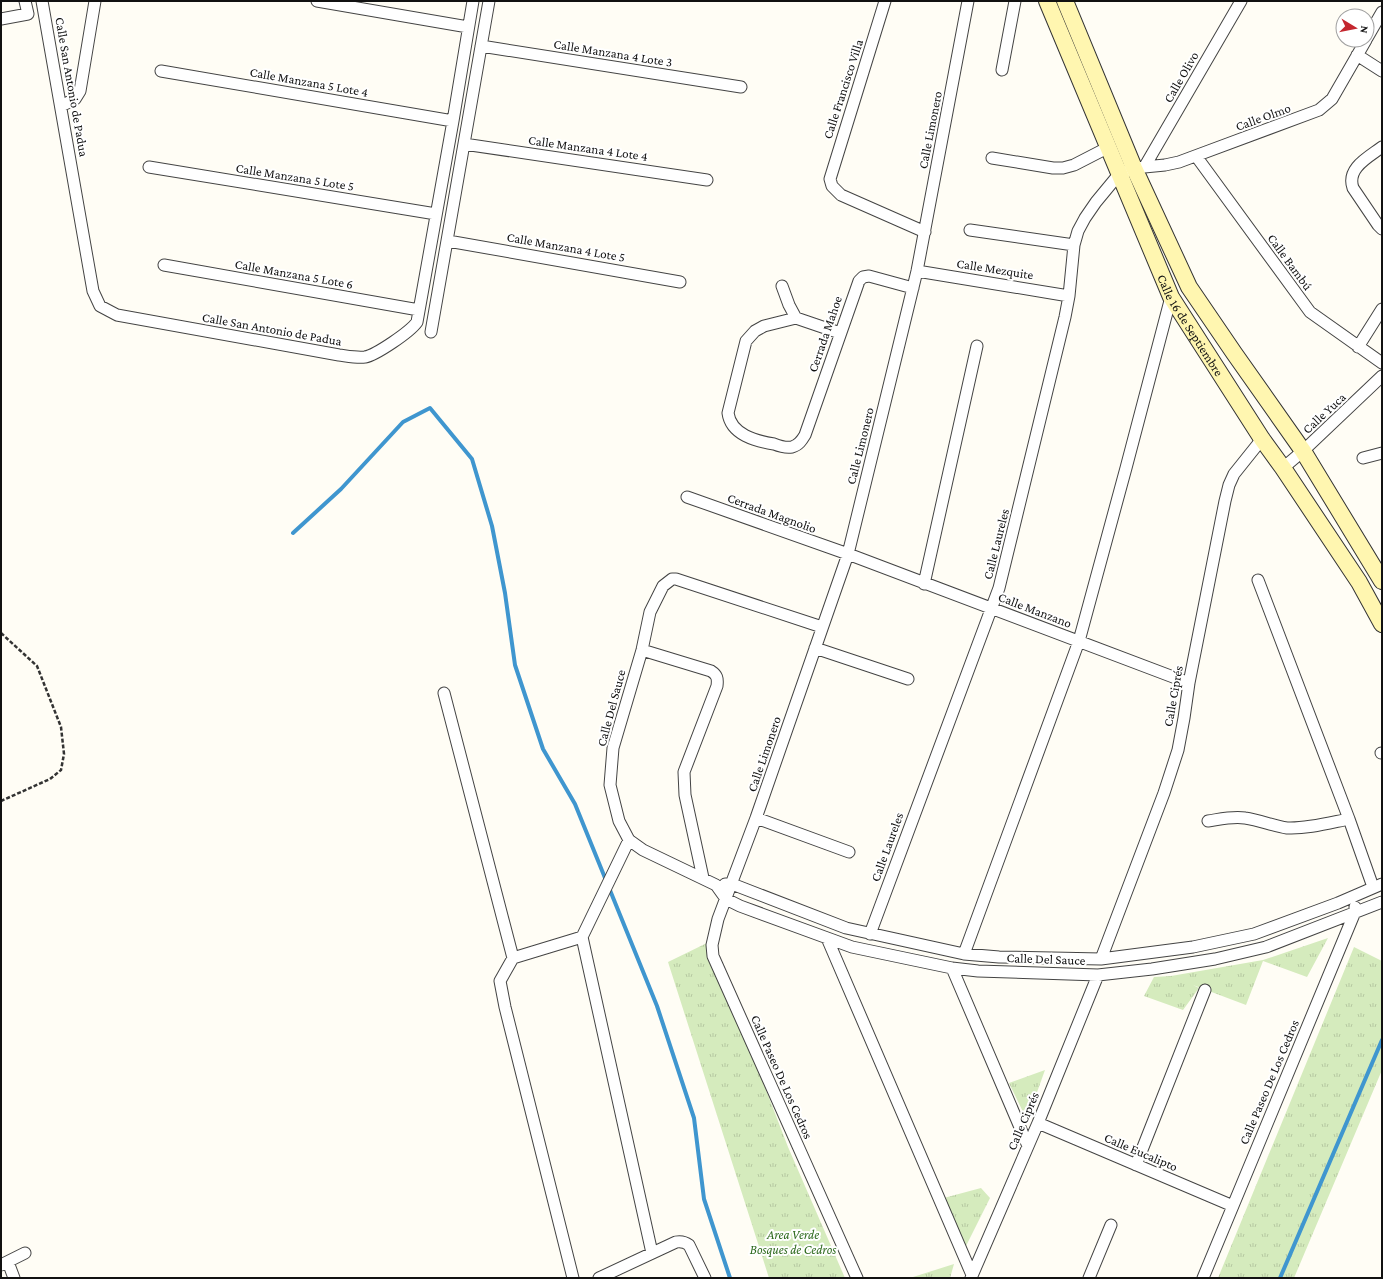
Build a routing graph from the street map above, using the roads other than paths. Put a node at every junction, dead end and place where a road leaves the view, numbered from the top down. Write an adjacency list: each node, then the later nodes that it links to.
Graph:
1 (25, 1): 14 (street)
2 (42, 1): 24 (street, Calle San Antonio de Padua)
3 (95, 1): 24 (street)
4 (317, 1): 16 (street)
5 (473, 1): 16 (street, Calle San Antonio de Padua)
6 (489, 1): 17 (street)
7 (885, 1): 37 (street, Calle Francisco Villa)
8 (968, 1): 37 (street, Calle Limonero)
9 (1015, 1): 20 (street)
10 (1047, 1): 27 (main road, Calle 16 de Septiembre)
11 (1065, 1): 32 (main road, Calle 16 de Septiembre)
12 (1242, 1): 32 (street, Calle Olivo)
13 (1382, 12): 15 (street, Calle Olmo)
14 (1, 19)
15 (1375, 24)
16 (468, 27): 25 (street, Calle San Antonio de Padua)
17 (481, 46): 23 (street, Calle Manzana 4 Lote 3); 26 (street)
18 (1361, 48): 19 (street, Calle Olmo)
19 (1357, 55): 22 (street); 29 (street, Calle Olmo)
20 (1002, 70)
21 (161, 71): 25 (street, Calle Manzana 5 Lote 4)
22 (1382, 71)
23 (741, 87)
24 (62, 106): 48 (street, Calle San Antonio de Padua)
25 (453, 122): 34 (street, Calle San Antonio de Padua)
26 (464, 144): 33 (street, Calle Manzana 4 Lote 4); 38 (street)
27 (1109, 147): 30 (street); 32 (main road, Calle 16 de Septiembre)
28 (1382, 147): 35 (street)
29 (1196, 156): 32 (street, Calle Olmo); 53 (street, Calle Bambú)
30 (992, 158)
31 (149, 167): 34 (street, Calle Manzana 5 Lote 5)
32 (1133, 169): 39 (street, Calle Laureles); 46 (main road, Calle 16 de Septiembre); 57 (main road, Calle 16 de Septiembre)
33 (707, 180)
34 (436, 214): 48 (street, Calle San Antonio de Padua)
35 (1382, 229)
36 (970, 230): 39 (street)
37 (925, 232): 41 (street, Calle Limonero)
38 (448, 241): 42 (street, Calle Manzana 4 Lote 5); 50 (street)
39 (1074, 245): 45 (street, Calle Laureles)
40 (164, 266): 48 (street, Calle Manzana 5 Lote 6)
41 (917, 271): 44 (street, Calle Limonero); 45 (street, Calle Mezquite)
42 (680, 282)
43 (782, 286): 49 (street)
44 (913, 288): 51 (street, Cerrada Mahoe); 62 (street, Calle Limonero)
45 (1069, 296): 66 (street, Calle Laureles)
46 (1170, 297): 56 (main road, Calle 16 de Septiembre); 69 (street)
47 (1382, 309): 53 (street)
48 (419, 310)
49 (796, 318): 51 (street); 51 (street, Cerrada Mahoe)
50 (431, 332)
51 (840, 333)
52 (978, 346): 65 (street)
53 (1358, 347): 54 (street, Calle Bambú)
54 (1382, 363)
55 (1382, 376): 57 (street, Calle Yuca)
56 (1262, 439): 60 (main road, Calle 16 de Septiembre); 73 (street, Calle Ciprés)
57 (1303, 451): 60 (street, Calle Yuca); 63 (main road, Calle 16 de Septiembre)
58 (1382, 453): 59 (street)
59 (1363, 458)
60 (1283, 468): 67 (main road, Calle 16 de Septiembre)
61 (688, 497): 62 (street, Cerrada Magnolio)
62 (848, 554): 65 (street, Calle Manzano); 68 (street, Calle Limonero)
63 (1381, 579)
64 (1258, 580): 76 (street)
65 (924, 584): 66 (street, Calle Manzano)
66 (991, 608): 69 (street, Calle Manzano); 88 (street, Calle Laureles)
67 (1382, 624)
68 (822, 627): 70 (street, Calle Limonero); 71 (street, Calle Del Sauce)
69 (1079, 641): 73 (street, Calle Manzano); 91 (street)
70 (815, 648): 72 (street); 75 (street, Calle Limonero)
71 (642, 650): 78 (street, Calle Del Sauce); 80 (street)
72 (908, 679)
73 (1189, 683): 93 (street, Calle Ciprés)
74 (444, 693): 92 (street)
75 (756, 818): 79 (street); 81 (street, Calle Limonero)
76 (1349, 819): 77 (street); 83 (street)
77 (1208, 820)
78 (629, 840): 80 (street, Calle Del Sauce); 89 (street)
79 (849, 852)
80 (703, 878): 82 (street, Calle Del Sauce)
81 (732, 884): 82 (street, Calle Del Sauce); 85 (street, Calle Paseo De Los Cedros); 88 (street, Calle Del Sauce)
82 (716, 885): 85 (street, Calle Del Sauce)
83 (1377, 886): 84 (street, Calle Del Sauce)
84 (1357, 895): 87 (street, Calle Paseo De Los Cedros); 93 (street, Calle Del Sauce)
85 (726, 899): 90 (street, Calle Del Sauce); 110 (street, Calle Paseo De Los Cedros)
86 (1382, 902): 87 (street, Calle Del Sauce)
87 (1355, 912): 95 (street, Calle Del Sauce); 100 (street, Calle Paseo De Los Cedros)
88 (870, 934): 91 (street, Calle Del Sauce)
89 (582, 937): 92 (street); 103 (street)
90 (827, 938): 94 (street, Calle Del Sauce); 105 (street)
91 (964, 954): 93 (street, Calle Del Sauce)
92 (513, 958): 107 (street)
93 (1101, 958)
94 (952, 968): 95 (street, Calle Del Sauce); 98 (street)
95 (1098, 974): 97 (street, Calle Ciprés)
96 (1205, 990): 99 (street)
97 (1038, 1123): 98 (street, Calle Ciprés); 99 (street, Calle Eucalipto)
98 (1028, 1146): 105 (street, Calle Ciprés)
99 (1136, 1165): 100 (street, Calle Eucalipto)
100 (1233, 1206): 112 (street, Calle Paseo De Los Cedros)
101 (1111, 1225): 111 (street)
102 (25, 1253): 104 (street)
103 (652, 1253): 108 (street); 109 (street)
104 (5, 1264): 106 (street)
105 (972, 1276)
106 (14, 1278)
107 (573, 1278)
108 (599, 1278)
109 (705, 1278)
110 (857, 1278)
111 (1089, 1278)
112 (1203, 1278)

